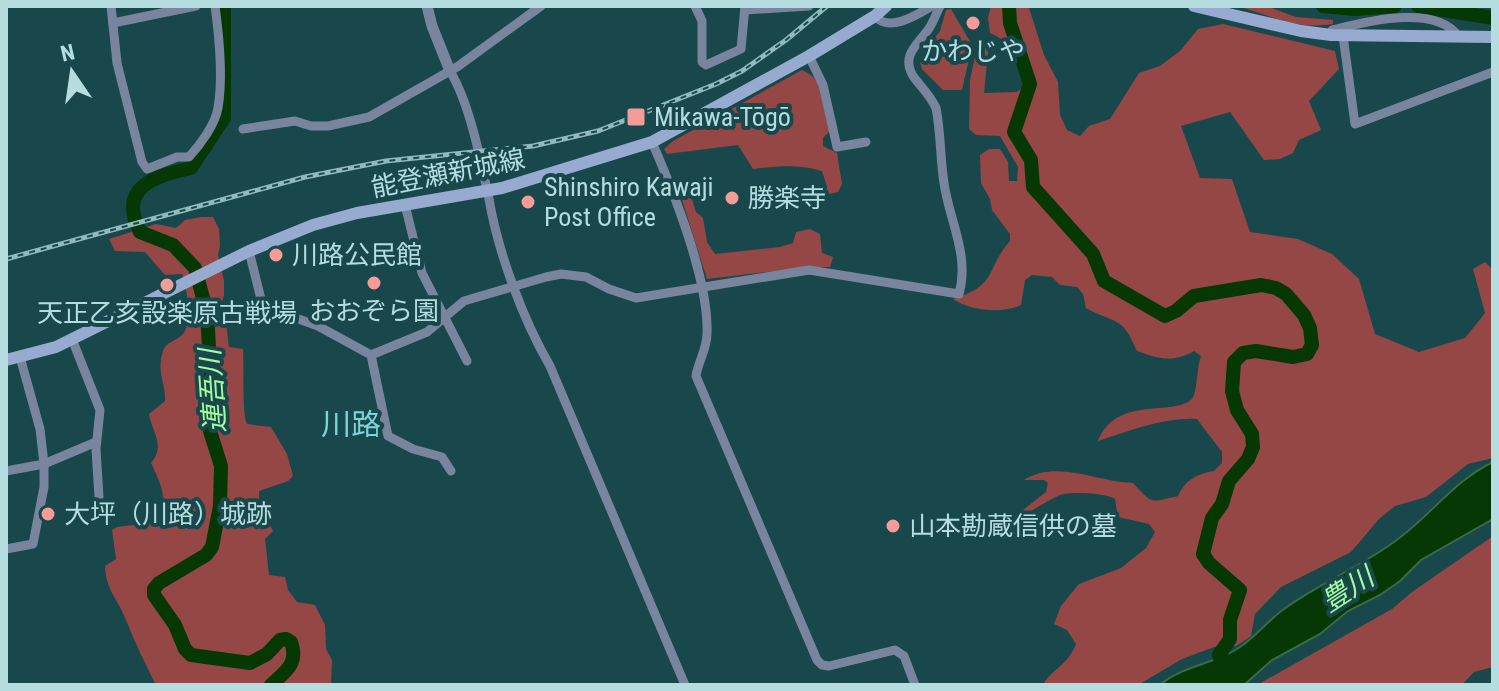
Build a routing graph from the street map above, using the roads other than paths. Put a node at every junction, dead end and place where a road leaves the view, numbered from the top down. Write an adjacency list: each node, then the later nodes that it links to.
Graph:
1 (111, 6): 15 (street)
2 (196, 6): 15 (street)
3 (215, 6): 15 (street)
4 (427, 6): 20 (street)
5 (541, 6): 20 (street)
6 (695, 6): 12 (street)
7 (809, 6): 12 (street)
8 (886, 6): 14 (main road, 能登瀬新城線)
9 (932, 6): 14 (street)
10 (940, 6): 29 (street)
11 (1194, 6): 16 (main road)
12 (745, 8)
13 (1403, 12): 16 (street); 17 (street)
14 (875, 16): 19 (main road, 能登瀬新城線)
15 (113, 23)
16 (1337, 36): 17 (main road); 21 (street)
17 (1459, 37): 18 (main road)
18 (1493, 37)
19 (809, 56): 23 (main road, 能登瀬新城線); 24 (street)
20 (450, 71): 22 (street); 25 (street)
21 (1493, 72)
22 (243, 129)
23 (652, 142): 25 (main road, 能登瀬新城線); 29 (street)
24 (866, 142)
25 (488, 191): 26 (main road, 能登瀬新城線); 28 (street)
26 (405, 205): 27 (main road, 能登瀬新城線); 30 (street)
27 (249, 251): 31 (main road, 能登瀬新城線); 32 (street)
28 (513, 285): 29 (street); 30 (street); 42 (street)
29 (701, 289): 43 (street)
30 (443, 316): 32 (street); 35 (street)
31 (72, 339): 33 (main road, 能登瀬新城線); 36 (street)
32 (371, 355): 39 (street)
33 (20, 357): 34 (main road, 能登瀬新城線); 37 (street)
34 (6, 360)
35 (467, 361)
36 (96, 442): 37 (street); 40 (street)
37 (44, 464): 38 (street); 41 (street)
38 (6, 471)
39 (451, 471)
40 (99, 497)
41 (6, 549)
42 (685, 685)
43 (915, 685)

